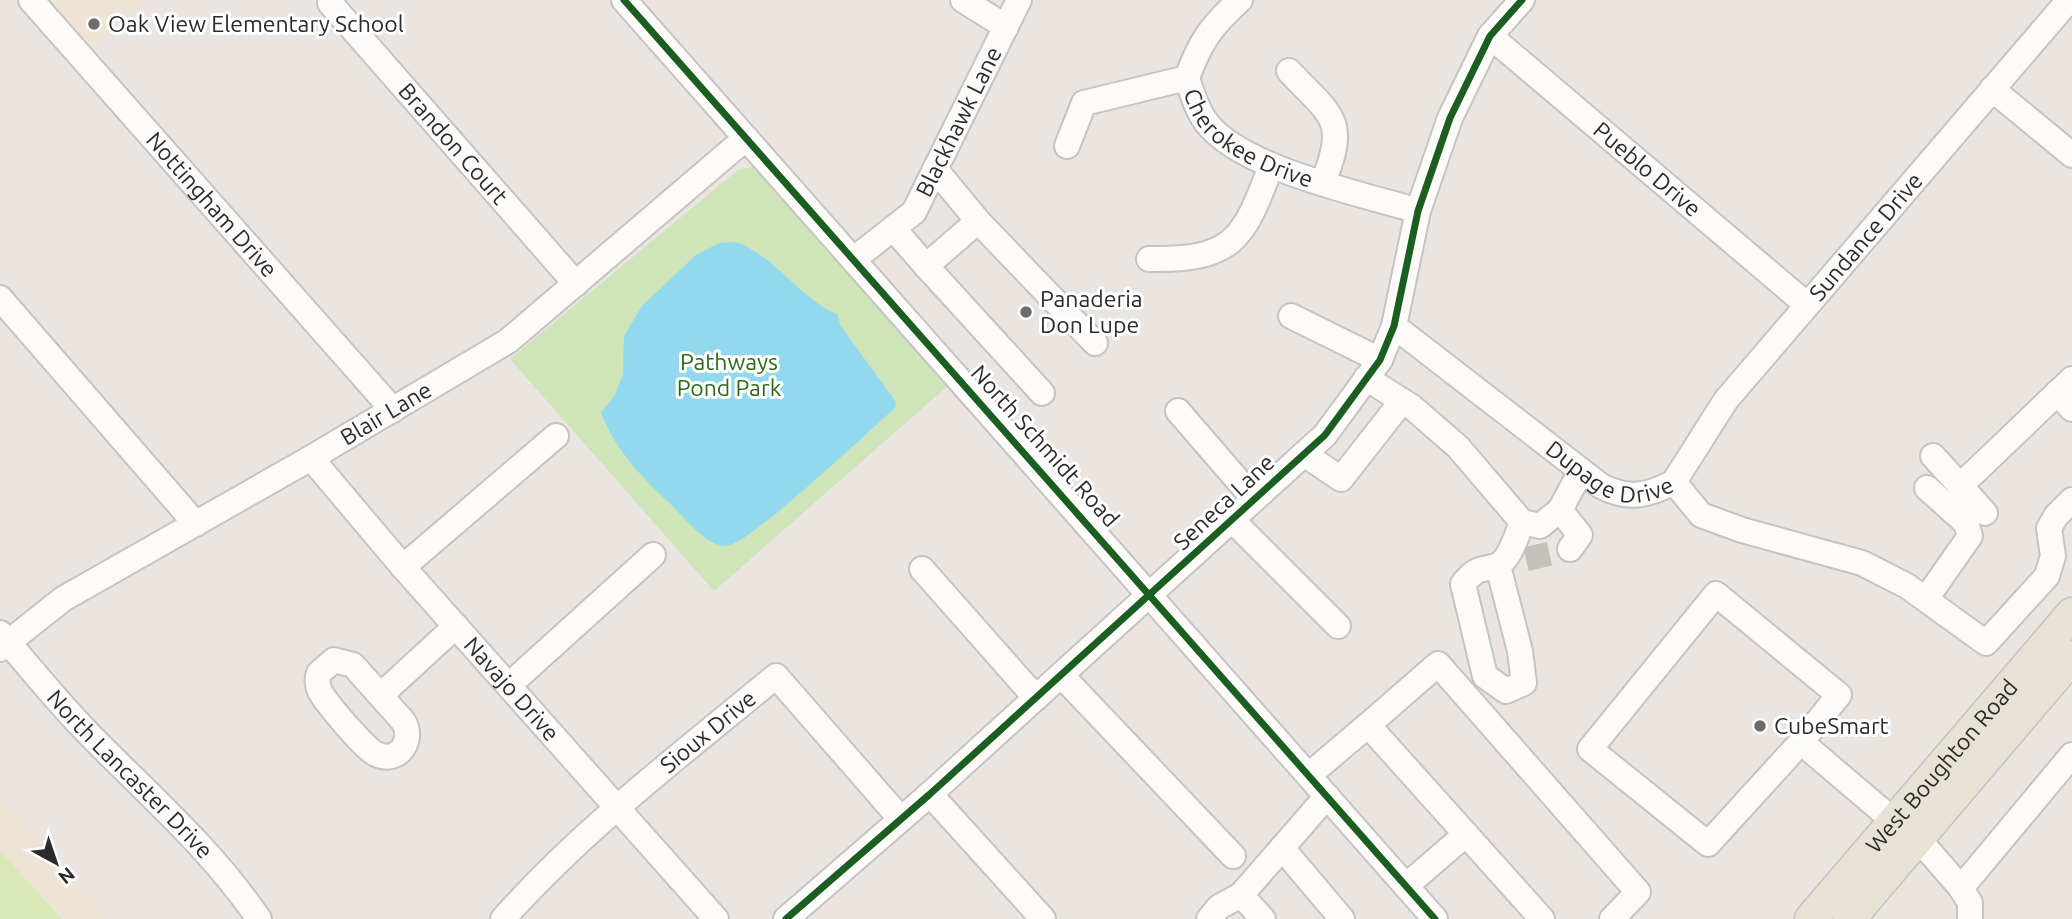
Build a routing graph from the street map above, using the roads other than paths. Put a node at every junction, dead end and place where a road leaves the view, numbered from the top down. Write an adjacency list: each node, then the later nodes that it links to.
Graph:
1 (31, 0): 36 (street, Nottingham Drive)
2 (624, 0): 14 (street, North Schmidt Road)
3 (962, 0): 9 (street)
4 (1019, 0): 9 (street, Blackhawk Lane)
5 (1240, 0): 12 (street, Cherokee Drive)
6 (1522, 0): 10 (street, Seneca Lane)
7 (2069, 0): 13 (street, Sundance Drive)
8 (330, 4): 26 (street, Brandon Court)
9 (1006, 27): 18 (street, Blackhawk Lane)
10 (1490, 36): 20 (street, Seneca Lane); 28 (street, Pueblo Drive)
11 (1289, 71): 19 (street)
12 (1186, 78): 15 (street); 17 (street, Cherokee Drive)
13 (1992, 89): 16 (street); 28 (street, Sundance Drive)
14 (746, 138): 23 (street, North Schmidt Road); 26 (street, Blair Lane)
15 (1067, 146)
16 (2072, 155)
17 (1271, 166): 19 (street, Cherokee Drive); 24 (street)
18 (935, 169): 21 (street); 22 (street, Blackhawk Lane)
19 (1323, 183): 20 (street, Cherokee Drive)
20 (1418, 211): 30 (street, Seneca Lane)
21 (978, 221): 25 (street); 31 (street)
22 (894, 228): 23 (street, Blackhawk Lane); 25 (street)
23 (854, 259): 58 (street, North Schmidt Road)
24 (1149, 259)
25 (926, 267): 33 (street)
26 (576, 284): 36 (street, Blair Lane)
27 (0, 298): 52 (street)
28 (1806, 304): 43 (street, Sundance Drive)
29 (1291, 316): 32 (street)
30 (1394, 326): 32 (street, Seneca Lane); 42 (street, Dupage Drive)
31 (1095, 343)
32 (1373, 369): 35 (street); 39 (street, Seneca Lane)
33 (1042, 393)
34 (2067, 394): 44 (street)
35 (1402, 401): 39 (street); 51 (street)
36 (393, 410): 41 (street, Blair Lane)
37 (1178, 411): 46 (street)
38 (556, 436): 56 (street)
39 (1304, 454): 46 (street, Seneca Lane)
40 (1933, 456): 44 (street)
41 (311, 458): 52 (street, Blair Lane); 56 (street, Navajo Drive)
42 (1581, 471): 43 (street, Dupage Drive); 48 (street)
43 (1674, 482): 59 (street, Dupage Drive)
44 (1960, 486): 49 (street)
45 (1927, 488): 59 (street)
46 (1254, 499): 50 (street, Seneca Lane)
47 (2072, 500): 59 (street, Dupage Drive)
48 (1560, 510): 51 (street); 53 (street)
49 (1985, 513)
50 (1233, 521): 58 (street, Seneca Lane); 62 (street)
51 (1522, 522): 55 (street)
52 (196, 524): 63 (street, Blair Lane)
53 (1570, 549)
54 (653, 555): 66 (street)
55 (1501, 563)
56 (403, 567): 61 (street, Navajo Drive)
57 (922, 569): 68 (street)
58 (1151, 594): 65 (street, Seneca Lane); 72 (street, North Schmidt Road)
59 (1926, 599)
60 (2072, 614): 77 (main road, West Boughton Road)
61 (456, 626): 66 (street, Navajo Drive); 67 (street)
62 (1338, 626)
63 (3, 641): 84 (street, North Lancaster Drive)
64 (2072, 656): 77 (main road, West Boughton Road)
65 (1061, 675): 68 (street, Seneca Lane); 80 (street)
66 (509, 685): 75 (street, Navajo Drive)
67 (382, 694)
68 (1036, 698): 73 (street, Seneca Lane)
69 (1368, 725): 72 (street); 78 (street); 94 (street)
70 (1801, 742): 70 (street); 77 (street)
71 (2072, 755): 82 (street)
72 (1309, 775): 74 (street, North Schmidt Road)
73 (930, 794): 76 (street, Seneca Lane); 88 (street)
74 (1327, 796): 79 (street); 81 (street, North Schmidt Road)
75 (616, 808): 76 (street, Sioux Drive); 85 (street, Sioux Drive); 86 (street, Navajo Drive)
76 (900, 818): 87 (street, Seneca Lane)
77 (1905, 831): 82 (street); 95 (main road, West Boughton Road); 96 (main road, West Boughton Road)
78 (1466, 834): 81 (street); 93 (street)
79 (1282, 848): 83 (street); 91 (street)
80 (1233, 856)
81 (1406, 886): 92 (street, North Schmidt Road)
82 (1961, 888): 97 (street)
83 (1241, 895): 89 (street); 90 (street)
84 (259, 919)
85 (503, 919)
86 (716, 919)
87 (786, 919)
88 (1043, 919)
89 (1209, 919)
90 (1263, 919)
91 (1342, 919)
92 (1435, 919)
93 (1542, 919)
94 (1612, 919)
95 (1811, 919)
96 (1849, 919)
97 (1970, 919)

